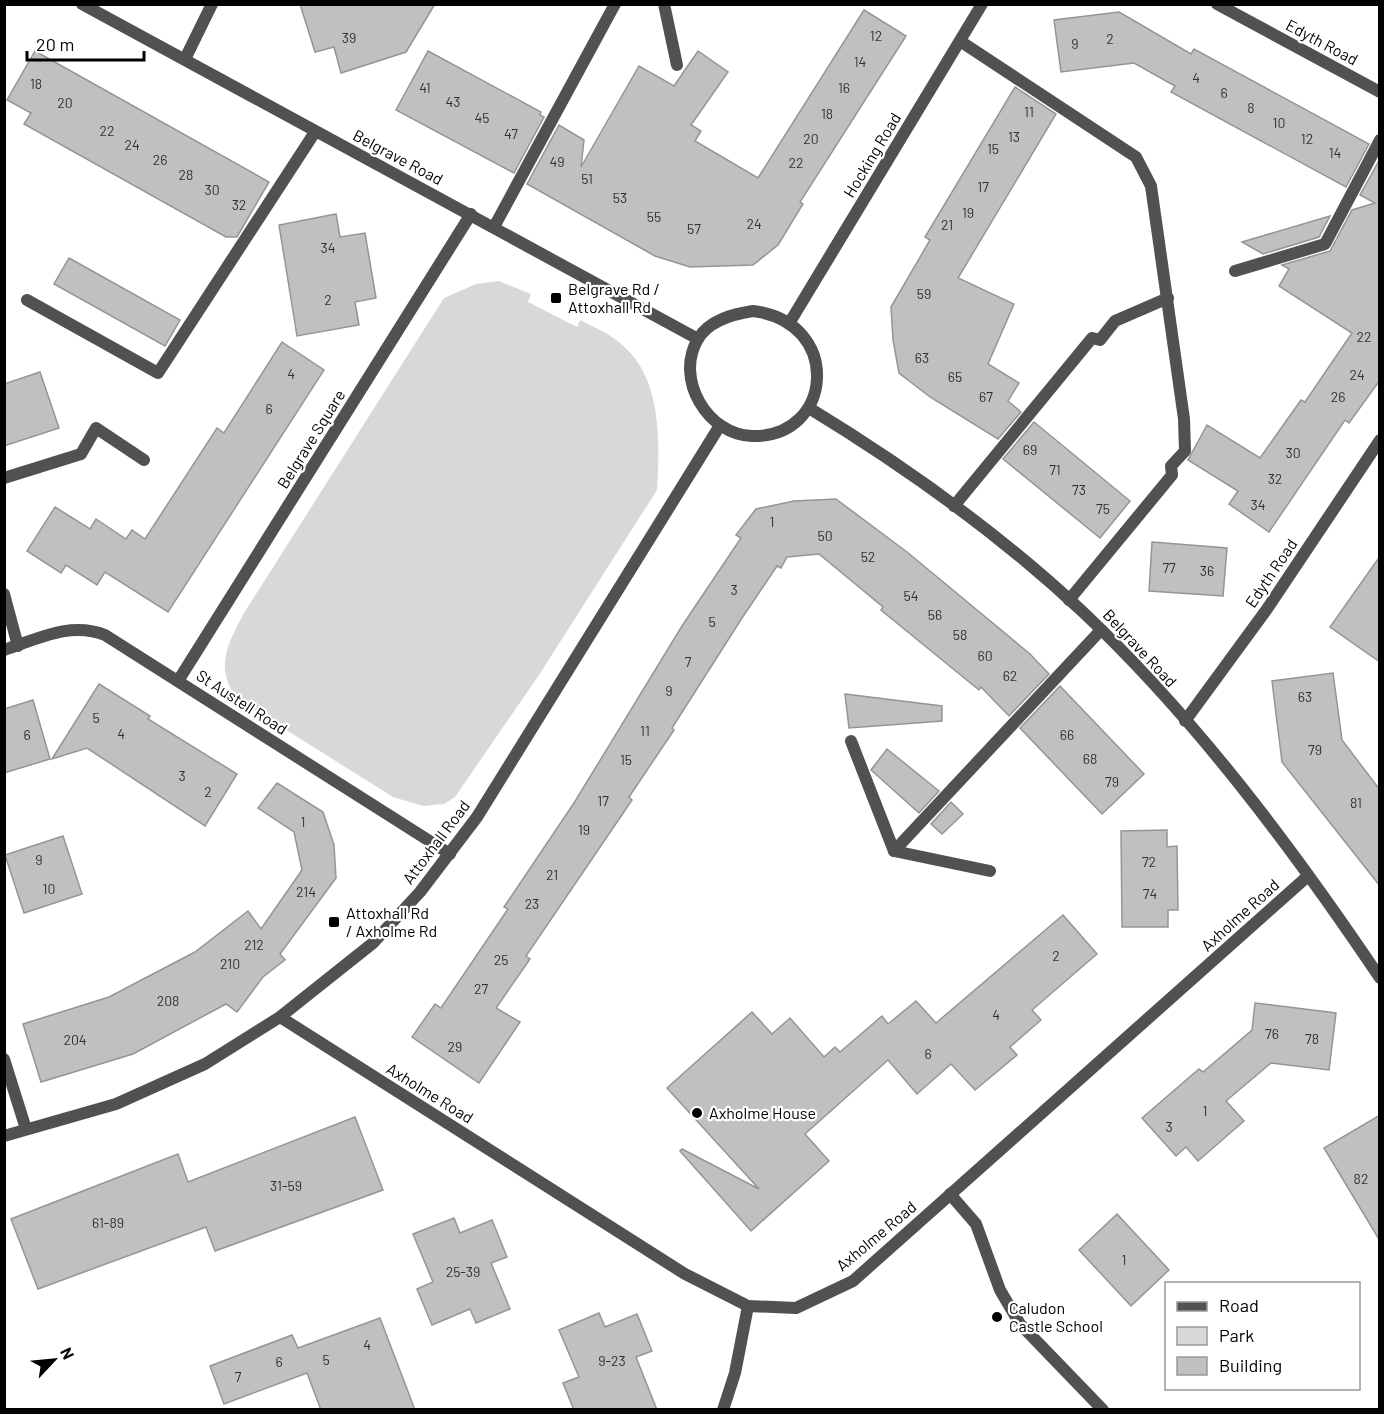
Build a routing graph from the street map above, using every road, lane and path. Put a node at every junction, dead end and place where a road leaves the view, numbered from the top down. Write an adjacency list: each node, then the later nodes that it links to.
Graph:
1 (82, 4): 8 (street, Belgrave Road)
2 (212, 4): 8 (street)
3 (615, 4): 14 (street)
4 (664, 4): 9 (street)
5 (982, 4): 7 (street, Hocking Road)
6 (1217, 4): 10 (street, Edyth Road)
7 (960, 41): 16 (street); 18 (street, Hocking Road)
8 (185, 59): 11 (street, Belgrave Road)
9 (676, 64)
10 (1380, 92)
11 (315, 132): 13 (street, Belgrave Road); 17 (street)
12 (1380, 140): 15 (street)
13 (471, 214): 14 (street, Belgrave Road); 31 (street, Belgrave Square)
14 (494, 227): 19 (street, Belgrave Road)
15 (1235, 271)
16 (1168, 298): 25 (street); 27 (street)
17 (27, 300)
18 (790, 322): 19 (street); 20 (street)
19 (698, 339): 21 (street)
20 (809, 408): 21 (street); 25 (street, Belgrave Road)
21 (719, 428): 35 (street, Attoxhall Road)
22 (1380, 440): 32 (street, Edyth Road)
23 (144, 460): 24 (street)
24 (4, 478)
25 (954, 506): 27 (street, Belgrave Road)
26 (4, 594): 29 (street)
27 (1070, 600): 28 (street, Belgrave Road)
28 (1101, 630): 32 (street, Belgrave Road); 34 (street)
29 (18, 646): 30 (street, St Austell Road); 31 (street, St Austell Road)
30 (4, 650)
31 (178, 681): 35 (street, St Austell Road)
32 (1185, 721): 37 (street, Belgrave Road)
33 (851, 741): 34 (street)
34 (894, 851): 36 (street)
35 (450, 854): 39 (street, Attoxhall Road)
36 (990, 871)
37 (1308, 876): 38 (street, Belgrave Road); 43 (street, Axholme Road)
38 (1380, 978)
39 (280, 1017): 41 (street, Attoxhall Road); 44 (street, Axholme Road)
40 (4, 1059): 41 (street)
41 (26, 1129): 42 (street, Attoxhall Road)
42 (4, 1136)
43 (950, 1194): 44 (street, Axholme Road); 46 (street)
44 (748, 1306): 45 (street)
45 (723, 1410)
46 (1103, 1410)

